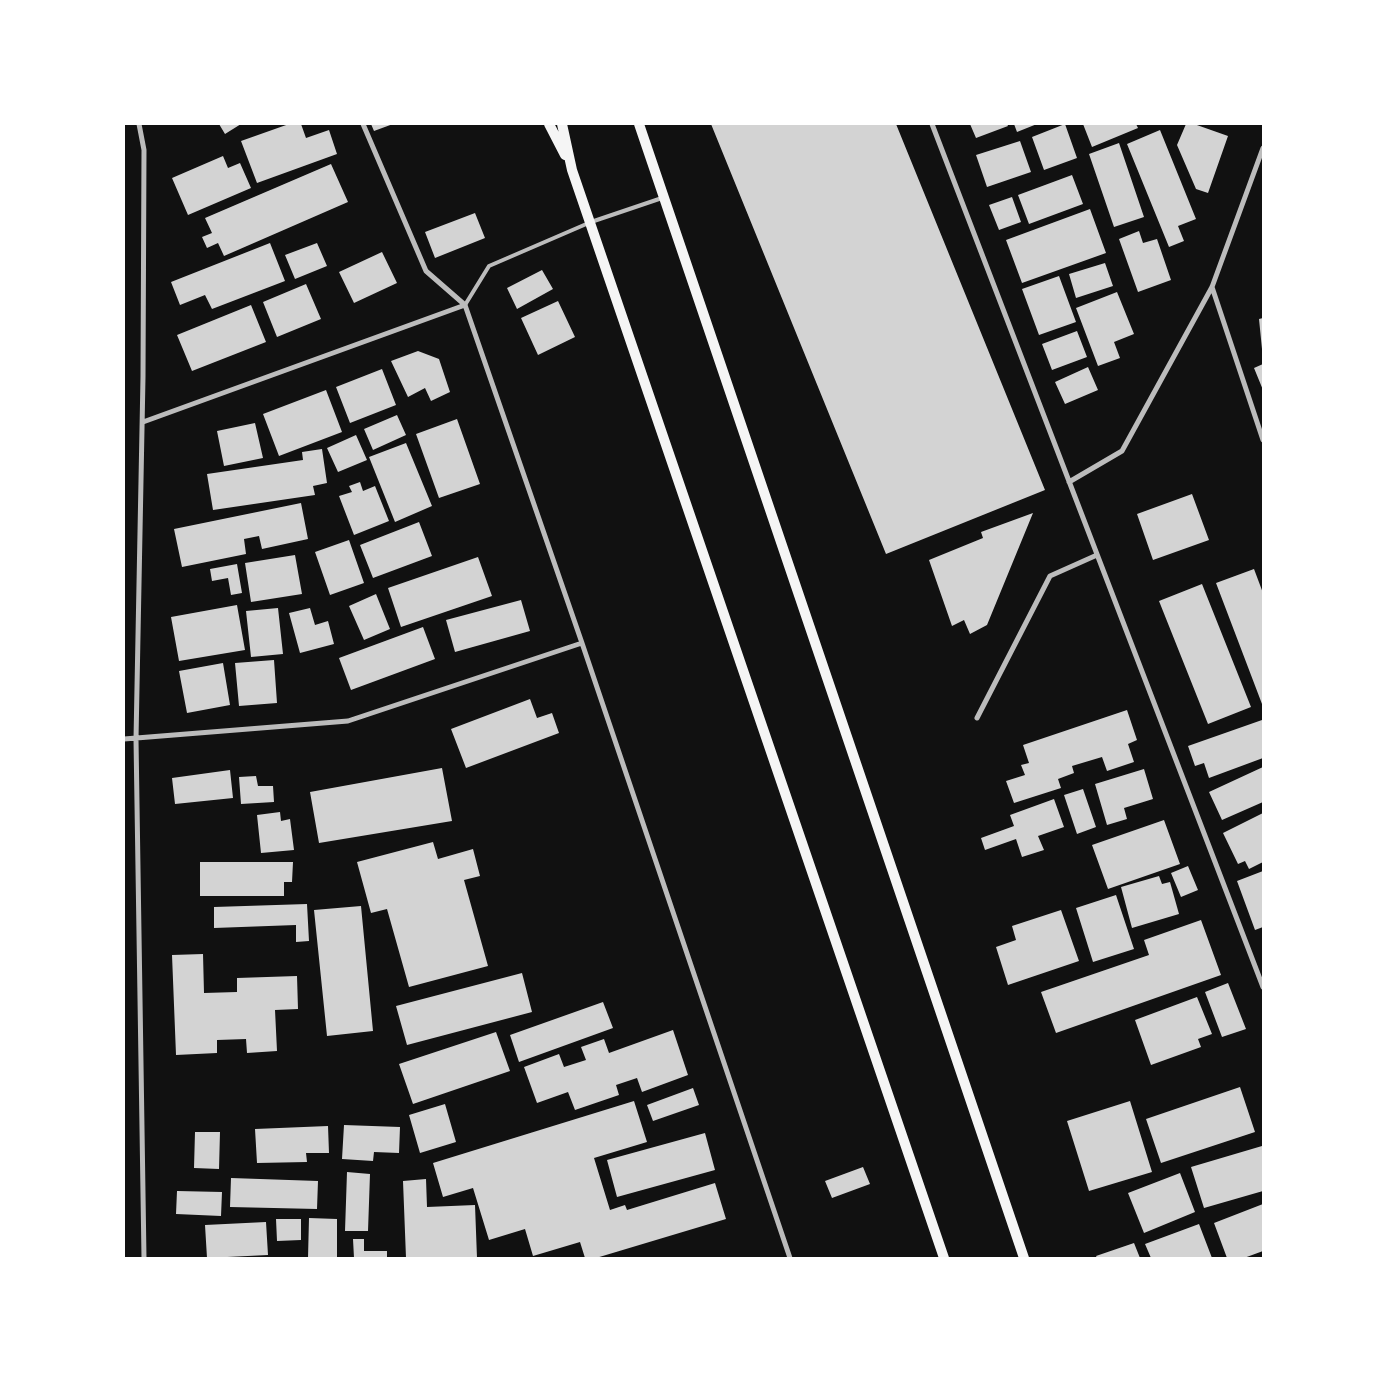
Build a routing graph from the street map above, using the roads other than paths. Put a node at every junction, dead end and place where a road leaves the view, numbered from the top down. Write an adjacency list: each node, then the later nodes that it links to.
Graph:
1 (139, 124): 13 (street)
2 (363, 124): 12 (street)
3 (549, 124): 8 (main road)
4 (562, 124): 8 (main road)
5 (639, 124): 9 (main road)
6 (932, 124): 15 (street)
7 (1263, 148): 11 (street)
8 (572, 170): 10 (main road)
9 (664, 197): 10 (lane); 25 (main road)
10 (591, 222): 12 (lane); 24 (main road)
11 (1212, 287): 14 (street); 15 (street)
12 (465, 305): 13 (street); 17 (street)
13 (143, 422): 20 (street)
14 (1263, 440)
15 (1069, 482): 16 (street)
16 (1098, 556): 18 (street); 21 (street)
17 (582, 643): 20 (street); 23 (street)
18 (977, 718)
19 (124, 739): 20 (street)
20 (136, 739): 22 (street)
21 (1263, 986)
22 (144, 1258)
23 (790, 1258)
24 (944, 1258)
25 (1024, 1258)

